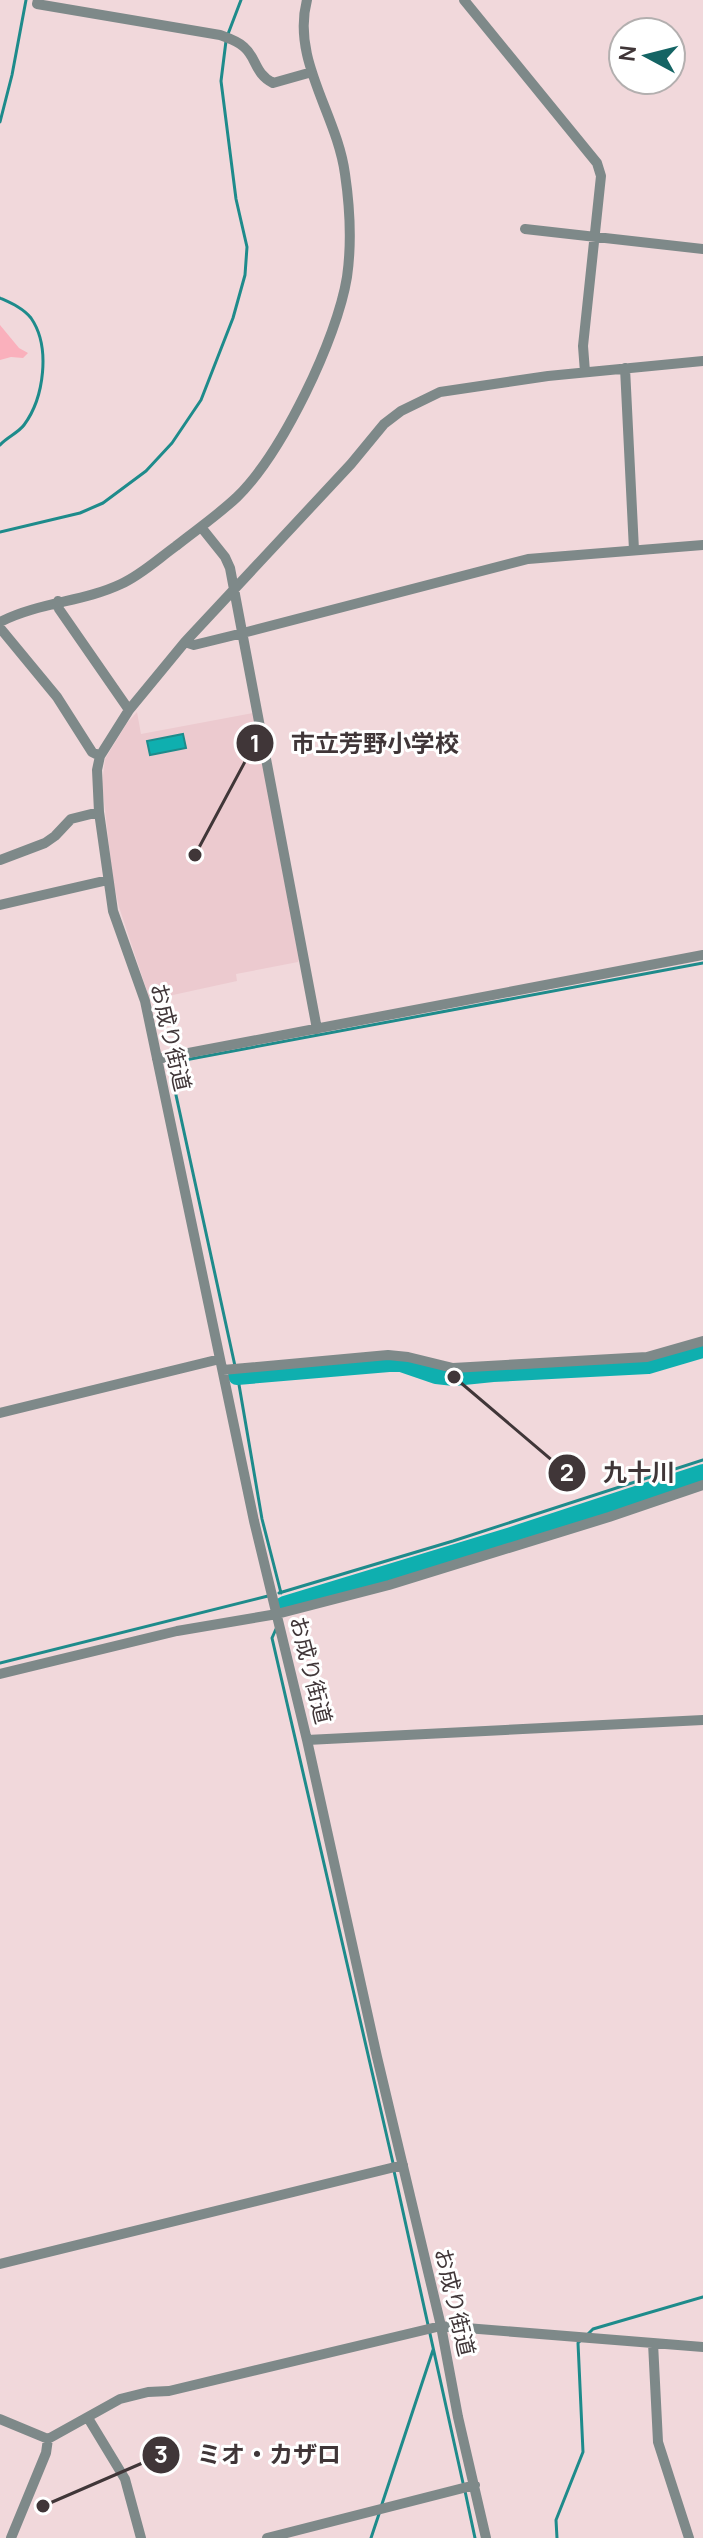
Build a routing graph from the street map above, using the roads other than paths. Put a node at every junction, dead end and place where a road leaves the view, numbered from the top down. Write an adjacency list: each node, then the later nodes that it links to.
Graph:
1 (38, 0): 4 (street)
2 (307, 0): 4 (street)
3 (464, 0): 6 (street)
4 (312, 72): 11 (street)
5 (525, 229): 6 (street)
6 (594, 236): 7 (street); 10 (street)
7 (703, 249)
8 (703, 361): 9 (street)
9 (625, 368): 10 (street); 13 (street)
10 (585, 372): 14 (street)
11 (201, 527): 14 (street); 15 (street)
12 (703, 545): 13 (street)
13 (634, 550): 18 (street)
14 (234, 589): 18 (street); 19 (street)
15 (58, 601): 16 (street); 20 (street)
16 (0, 622)
17 (0, 628): 21 (street)
18 (243, 633): 19 (street); 27 (street)
19 (185, 642): 20 (street)
20 (129, 710): 21 (street)
21 (100, 756): 22 (street, お成り街道)
22 (99, 812): 23 (street); 24 (street, お成り街道)
23 (0, 860)
24 (108, 880): 25 (street); 28 (street, お成り街道)
25 (0, 905)
26 (703, 955): 27 (street)
27 (317, 1029): 28 (street)
28 (157, 1059): 30 (street, お成り街道)
29 (703, 1341): 30 (street)
30 (222, 1364): 31 (street); 33 (street, お成り街道)
31 (0, 1413)
32 (703, 1485): 33 (street)
33 (277, 1614): 34 (street); 36 (street, お成り街道)
34 (0, 1674)
35 (703, 1720): 36 (street)
36 (307, 1740): 37 (street, お成り街道)
37 (396, 2167): 38 (street); 39 (street, お成り街道)
38 (0, 2264)
39 (441, 2326): 40 (street); 42 (street); 45 (street, お成り街道)
40 (653, 2343): 41 (street); 50 (street)
41 (703, 2347)
42 (88, 2418): 44 (street); 47 (street)
43 (0, 2419): 44 (street)
44 (48, 2439): 46 (street)
45 (475, 2485): 48 (street); 49 (street, お成り街道)
46 (11, 2538)
47 (141, 2538)
48 (267, 2538)
49 (486, 2538)
50 (689, 2538)

